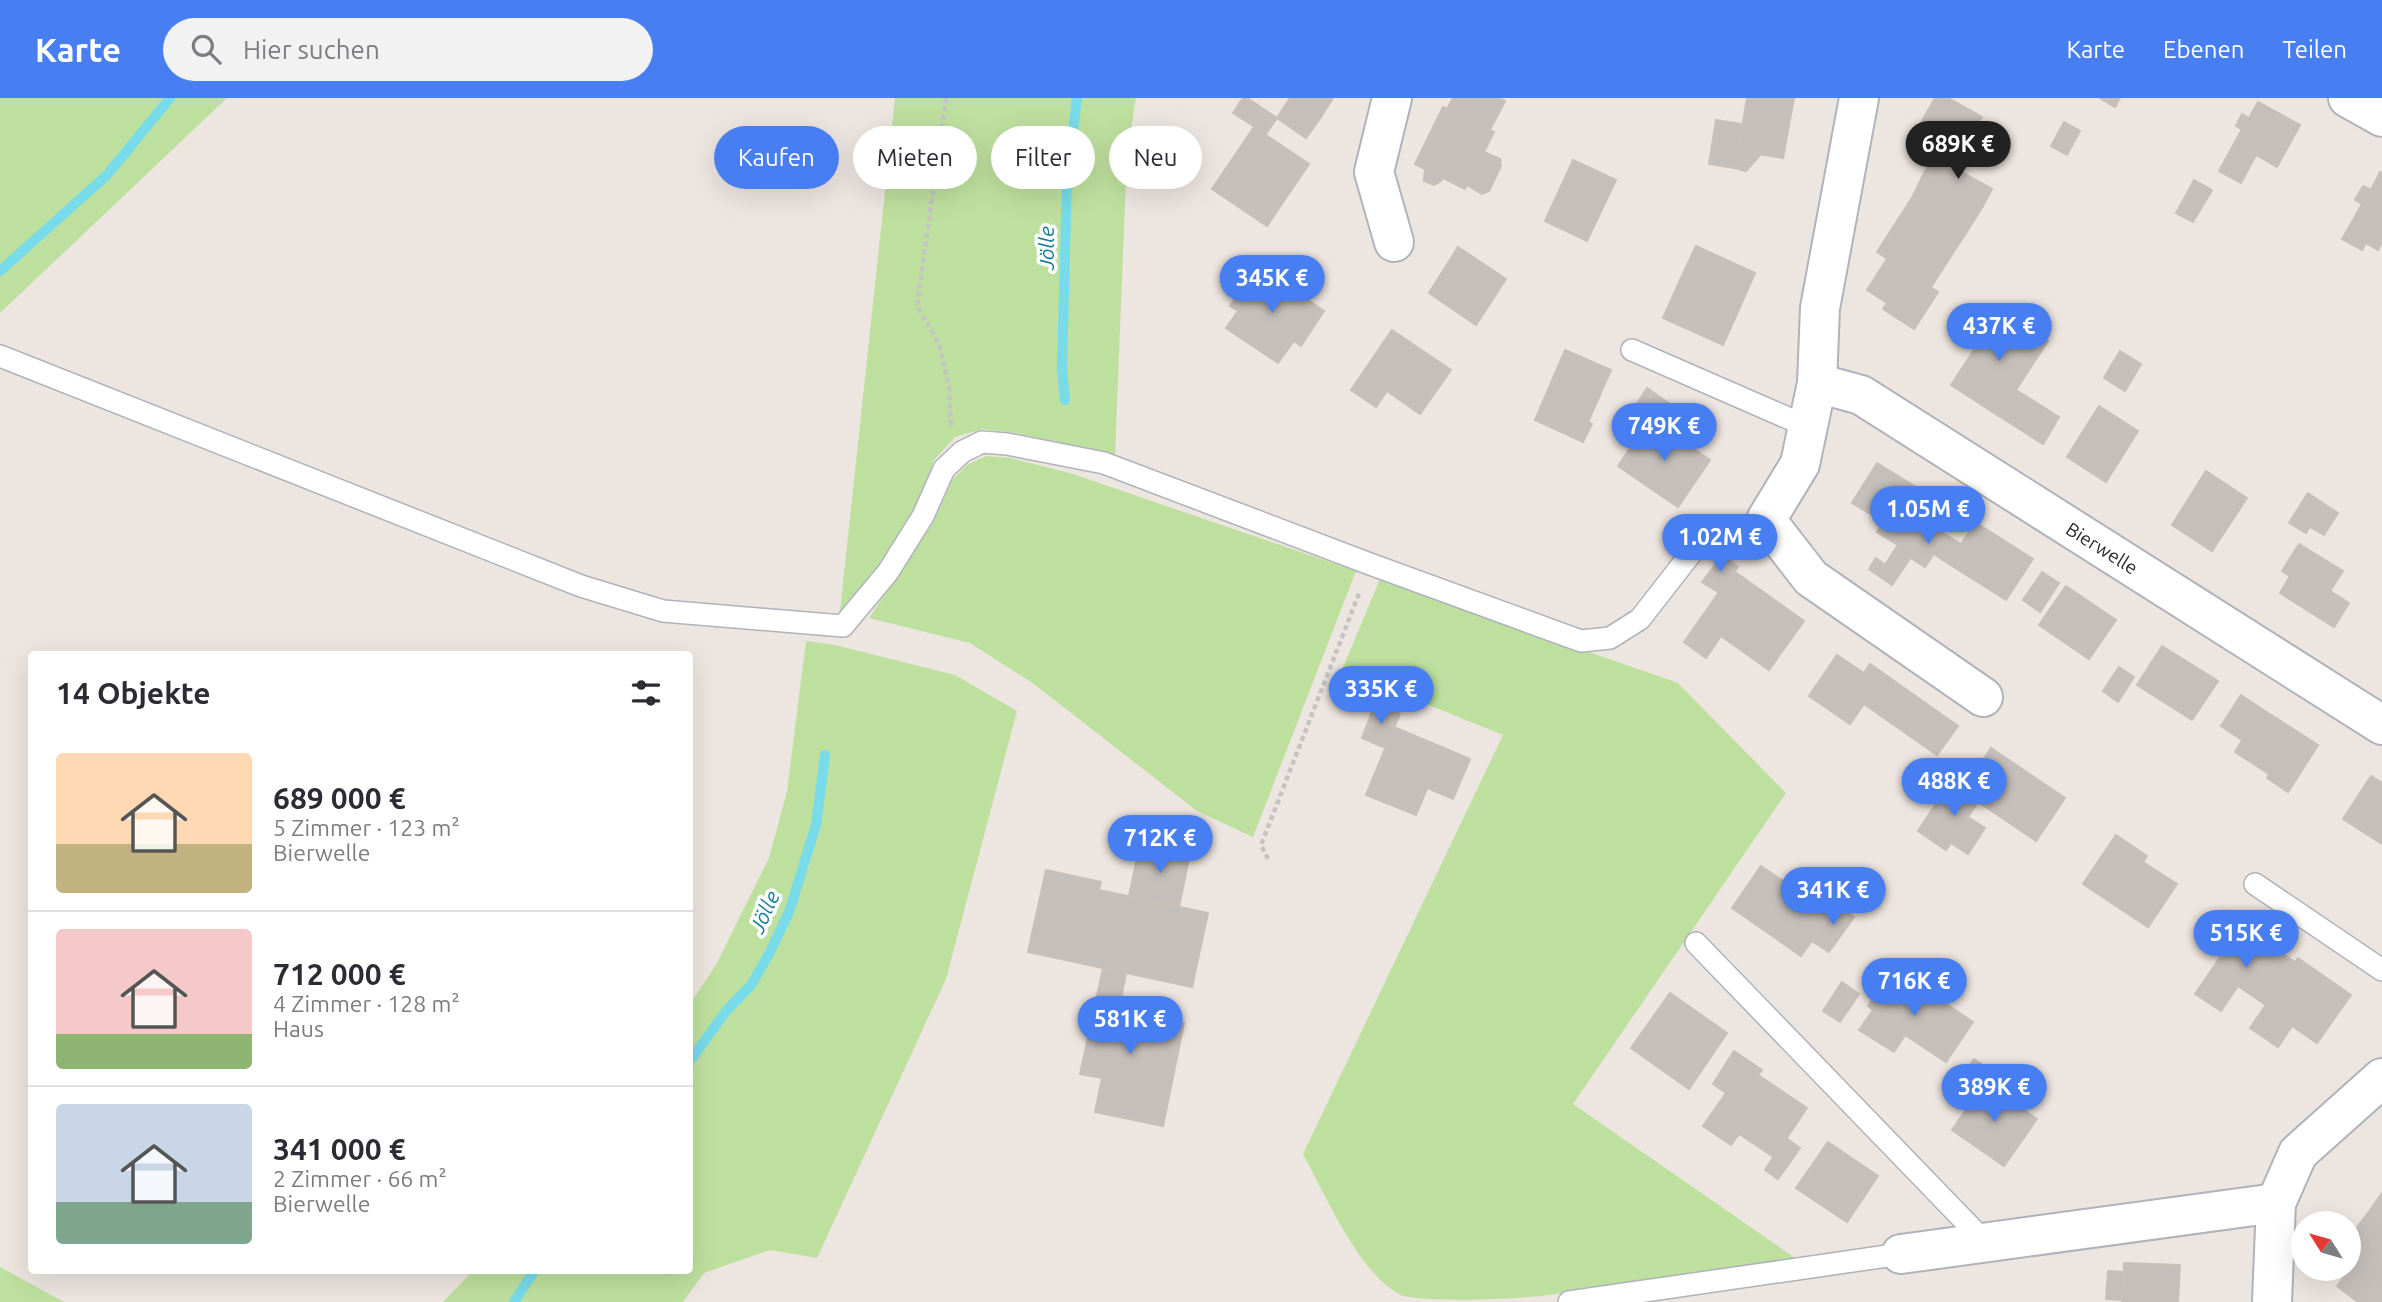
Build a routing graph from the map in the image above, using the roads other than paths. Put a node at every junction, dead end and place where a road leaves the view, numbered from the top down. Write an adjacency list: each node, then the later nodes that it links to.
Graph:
1 (1392, 98): 5 (street)
2 (1859, 98): 8 (street)
3 (2348, 98): 4 (street)
4 (2382, 117)
5 (1394, 242)
6 (1632, 350): 9 (lane)
7 (0, 356): 10 (lane)
8 (1816, 383): 9 (street); 12 (street, Bierwelle)
9 (1806, 426): 11 (street)
10 (1696, 547)
11 (1983, 697)
12 (2382, 725)
13 (2255, 884): 15 (lane)
14 (1696, 943): 18 (lane)
15 (2382, 970)
16 (2382, 1078): 17 (street)
17 (2276, 1203): 18 (street); 21 (street)
18 (1986, 1242): 19 (street)
19 (1901, 1254): 20 (lane)
20 (1569, 1302)
21 (2272, 1302)

